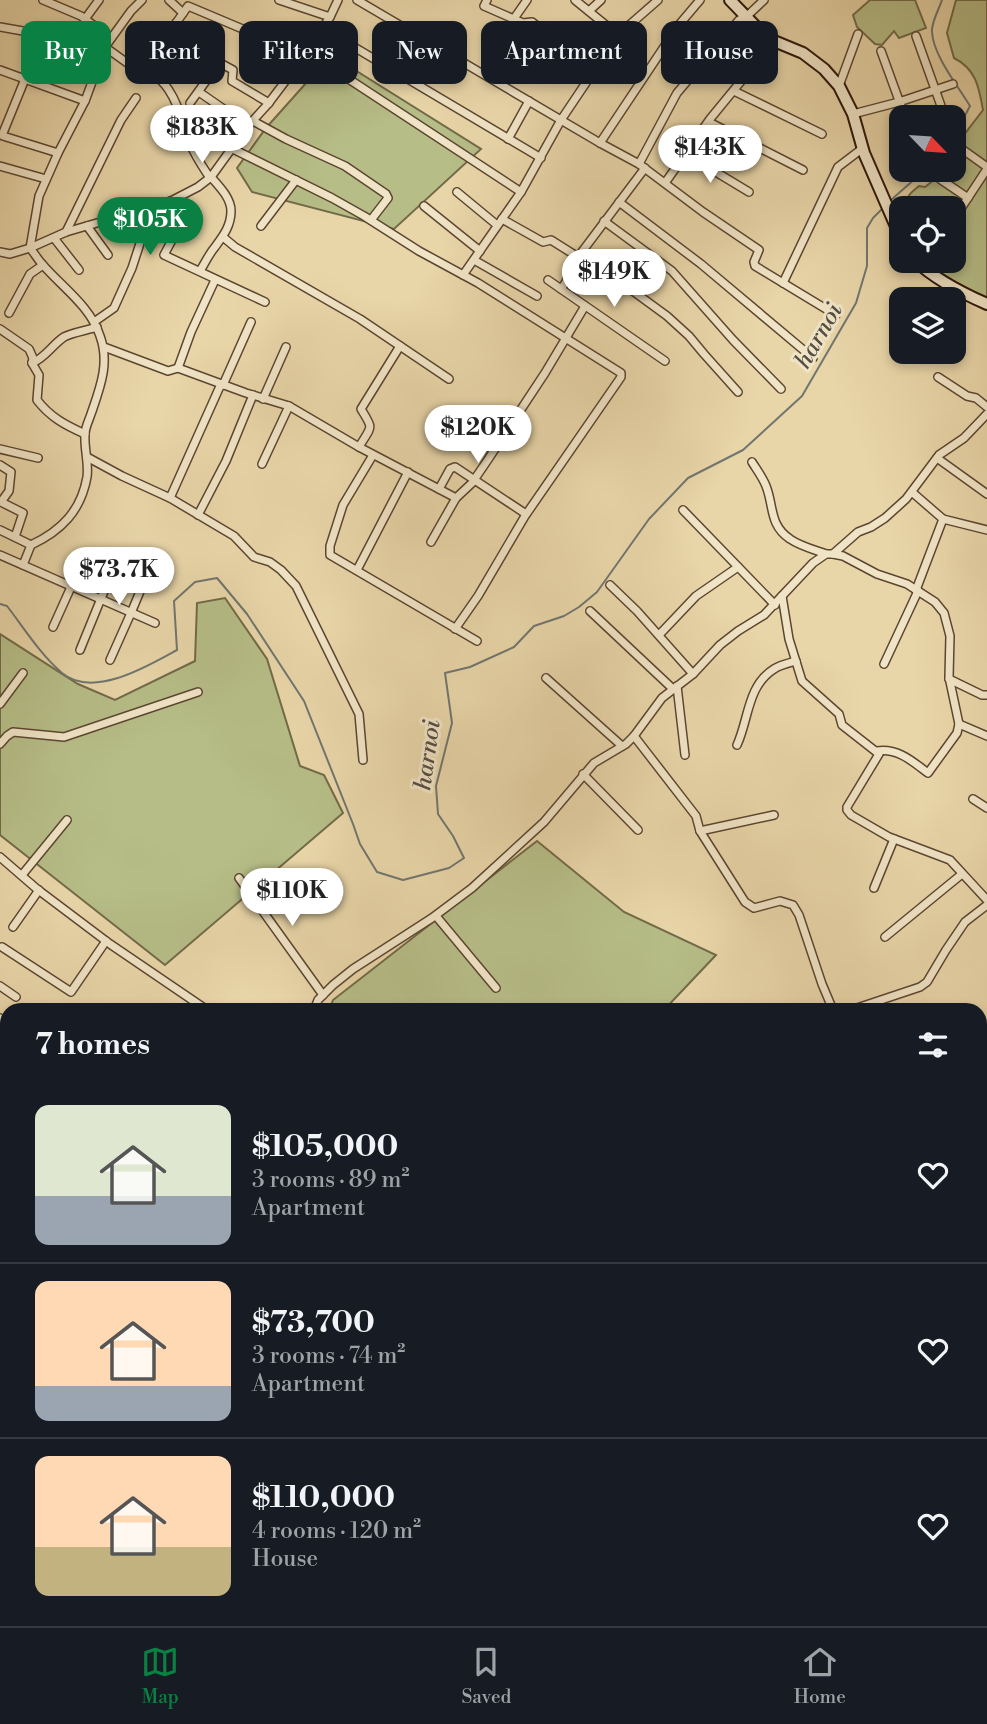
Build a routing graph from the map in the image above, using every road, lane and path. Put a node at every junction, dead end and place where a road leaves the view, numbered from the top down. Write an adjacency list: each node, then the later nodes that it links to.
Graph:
1 (43, 0): 16 (street)
2 (99, 0): 22 (street)
3 (142, 0): 36 (street)
4 (169, 0): 19 (street)
5 (279, 0): 20 (street)
6 (338, 0): 20 (street)
7 (357, 0): 59 (street)
8 (474, 0): 17 (street)
9 (527, 0): 23 (street)
10 (575, 0): 18 (street)
11 (601, 0): 18 (street)
12 (658, 0): 29 (street)
13 (701, 0): 71 (street)
14 (730, 0): 21 (street)
15 (764, 0): 21 (street)
16 (59, 3): 22 (street)
17 (485, 3): 23 (street)
18 (589, 11): 28 (street)
19 (183, 13): 25 (street); 32 (street)
20 (330, 17): 26 (street)
21 (746, 17): 30 (street); 79 (street)
22 (85, 19): 24 (street)
23 (513, 20): 27 (street)
24 (88, 21)
25 (177, 21)
26 (327, 21)
27 (516, 21)
28 (601, 21)
29 (634, 21)
30 (751, 21)
31 (0, 27): 33 (street)
32 (239, 27)
33 (21, 30)
34 (858, 34): 53 (street)
35 (916, 36): 54 (street)
36 (111, 38)
37 (778, 43): 53 (street)
38 (358, 49): 70 (street)
39 (111, 51): 82 (street)
40 (881, 51): 60 (street)
41 (225, 65): 62 (street)
42 (0, 70): 43 (street)
43 (21, 78)
44 (23, 84): 75 (street)
45 (39, 84): 58 (street)
46 (91, 84): 58 (street)
47 (204, 84): 56 (street)
48 (283, 84): 62 (street)
49 (357, 84): 87 (street)
50 (585, 84): 66 (street)
51 (740, 84): 55 (street)
52 (953, 85): 54 (street)
53 (839, 86): 65 (street)
54 (935, 90): 60 (street); 64 (street)
55 (734, 91): 67 (street); 69 (street)
56 (199, 92): 61 (street); 68 (street)
57 (136, 98): 102 (street)
58 (85, 100): 75 (street)
59 (529, 101): 66 (street); 70 (street)
60 (900, 102): 63 (street); 65 (street)
61 (190, 103)
62 (269, 103): 68 (street)
63 (901, 105)
64 (941, 105)
65 (853, 114): 73 (street)
66 (561, 120): 71 (street); 77 (street)
67 (709, 121): 76 (street); 81 (street)
68 (250, 123): 72 (street); 97 (street)
69 (822, 134)
70 (508, 139): 77 (street)
71 (600, 143): 79 (street)
72 (231, 148): 82 (street); 84 (street)
73 (864, 150): 95 (street); 118 (street)
74 (966, 152): 80 (street)
75 (58, 153): 83 (street)
76 (686, 154): 86 (street); 89 (street)
77 (541, 158): 87 (street)
78 (0, 166): 83 (street)
79 (642, 166): 86 (street); 93 (street)
80 (987, 168): 90 (street)
81 (803, 170)
82 (210, 177): 91 (street); 103 (street)
83 (46, 179): 105 (street)
84 (296, 180): 97 (street); 101 (street)
85 (944, 182): 90 (street)
86 (665, 183): 118 (street)
87 (521, 191): 99 (street)
88 (457, 192): 99 (street)
89 (749, 192)
90 (968, 198): 92 (street)
91 (170, 201): 96 (street); 113 (street)
92 (966, 201)
93 (619, 202): 98 (street); 133 (street)
94 (424, 206): 106 (street)
95 (889, 209)
96 (136, 211): 100 (street); 127 (street)
97 (371, 220): 115 (street)
98 (604, 221): 109 (street); 140 (street)
99 (500, 222): 106 (street); 109 (street)
100 (87, 226): 102 (street); 108 (street)
101 (261, 226)
102 (66, 233): 104 (street)
103 (223, 237): 113 (street); 130 (street)
104 (54, 238): 105 (street); 112 (street)
105 (30, 248): 107 (street); 111 (street)
106 (480, 251): 110 (street)
107 (0, 253)
108 (108, 255)
109 (578, 257): 119 (street); 141 (street)
110 (474, 260): 115 (street); 120 (street)
111 (43, 265): 124 (street); 127 (street)
112 (79, 270)
113 (200, 271): 116 (street)
114 (935, 273): 122 (street)
115 (463, 275): 129 (street)
116 (215, 280): 121 (street); 136 (street)
117 (548, 280): 119 (street)
118 (783, 283): 125 (street)
119 (561, 289): 123 (street)
120 (537, 296)
121 (265, 302)
122 (987, 304)
123 (585, 306): 129 (street); 134 (street)
124 (9, 313)
125 (836, 315)
126 (251, 322): 139 (street)
127 (96, 325): 131 (street); 135 (street)
128 (0, 329): 135 (street)
129 (566, 339): 158 (street); 165 (street)
130 (400, 346): 138 (street); 148 (street)
131 (104, 347): 136 (street); 147 (street)
132 (286, 347): 143 (street)
133 (813, 358)
134 (665, 361)
135 (32, 363): 147 (street)
136 (178, 368): 139 (street)
137 (938, 377): 145 (street)
138 (449, 379)
139 (222, 384): 142 (street); 162 (street)
140 (781, 388)
141 (738, 392)
142 (253, 396): 143 (street); 166 (street)
143 (263, 398): 144 (street)
144 (289, 406): 148 (street); 155 (street)
145 (987, 407)
146 (987, 414): 153 (street)
147 (85, 434): 151 (street)
148 (359, 447): 150 (street)
149 (0, 449): 152 (street)
150 (373, 455): 157 (street); 179 (street)
151 (87, 457): 162 (street); 172 (street)
152 (38, 458)
153 (937, 458): 160 (street); 161 (street)
154 (752, 462): 173 (street)
155 (262, 464)
156 (0, 465): 170 (street)
157 (408, 472): 159 (street); 179 (street)
158 (475, 480): 159 (street); 163 (street); 165 (street)
159 (439, 489): 163 (street)
160 (913, 493): 167 (street); 173 (street)
161 (987, 494)
162 (170, 498): 166 (street)
163 (456, 498): 171 (street)
164 (683, 510): 178 (street)
165 (526, 514): 190 (street)
166 (198, 515): 214 (street)
167 (943, 519): 169 (street); 182 (street)
168 (0, 530): 170 (street)
169 (987, 530)
170 (15, 537): 172 (street)
171 (431, 542)
172 (31, 545): 176 (street)
173 (830, 554): 182 (street); 183 (street)
174 (0, 555): 176 (street)
175 (118, 557): 184 (street)
176 (23, 565): 181 (street)
177 (150, 565): 187 (street)
178 (738, 566): 185 (street); 191 (street)
179 (357, 570): 190 (street)
180 (610, 585): 191 (street)
181 (71, 587): 184 (street); 189 (street)
182 (917, 591): 196 (street); 200 (street)
183 (782, 596): 185 (street); 195 (street)
184 (101, 600): 187 (street); 193 (street)
185 (775, 605): 198 (street)
186 (590, 611): 201 (street)
187 (131, 613): 188 (street); 194 (street)
188 (155, 623)
189 (53, 628)
190 (456, 629): 192 (street)
191 (659, 635): 198 (street)
192 (477, 641)
193 (80, 650)
194 (110, 660)
195 (796, 661): 210 (street); 212 (street)
196 (884, 664)
197 (23, 673): 204 (street)
198 (693, 674): 201 (street)
199 (546, 678): 211 (street)
200 (949, 679): 203 (street); 205 (street)
201 (675, 687): 207 (street); 213 (street)
202 (198, 692): 206 (street)
203 (987, 695)
204 (0, 704)
205 (959, 724): 208 (street); 212 (street)
206 (3, 733): 209 (street)
207 (634, 736): 211 (street); 221 (street)
208 (987, 736)
209 (0, 744)
210 (737, 745)
211 (622, 746): 215 (street)
212 (877, 751): 222 (street)
213 (685, 755)
214 (363, 760)
215 (583, 774): 220 (street); 231 (street)
216 (972, 799): 217 (street)
217 (987, 808)
218 (774, 815): 221 (street)
219 (67, 820): 225 (street)
220 (638, 830)
221 (700, 831): 243 (street)
222 (894, 839): 224 (street); 227 (street)
223 (0, 857): 225 (street)
224 (962, 874): 229 (street); 233 (street)
225 (22, 875): 228 (street)
226 (239, 877): 238 (street)
227 (874, 888)
228 (39, 890): 232 (street); 234 (street)
229 (987, 900)
230 (987, 905): 240 (street)
231 (436, 915): 237 (street); 238 (street)
232 (13, 927)
233 (885, 937)
234 (106, 941): 235 (street); 241 (street)
235 (2, 947)
236 (0, 986): 239 (street)
237 (496, 988)
238 (323, 995): 242 (street)
239 (16, 997)
240 (879, 1000): 244 (street); 245 (street)
241 (198, 1003)
242 (317, 1003)
243 (830, 1003)
244 (871, 1003)
245 (880, 1003)

